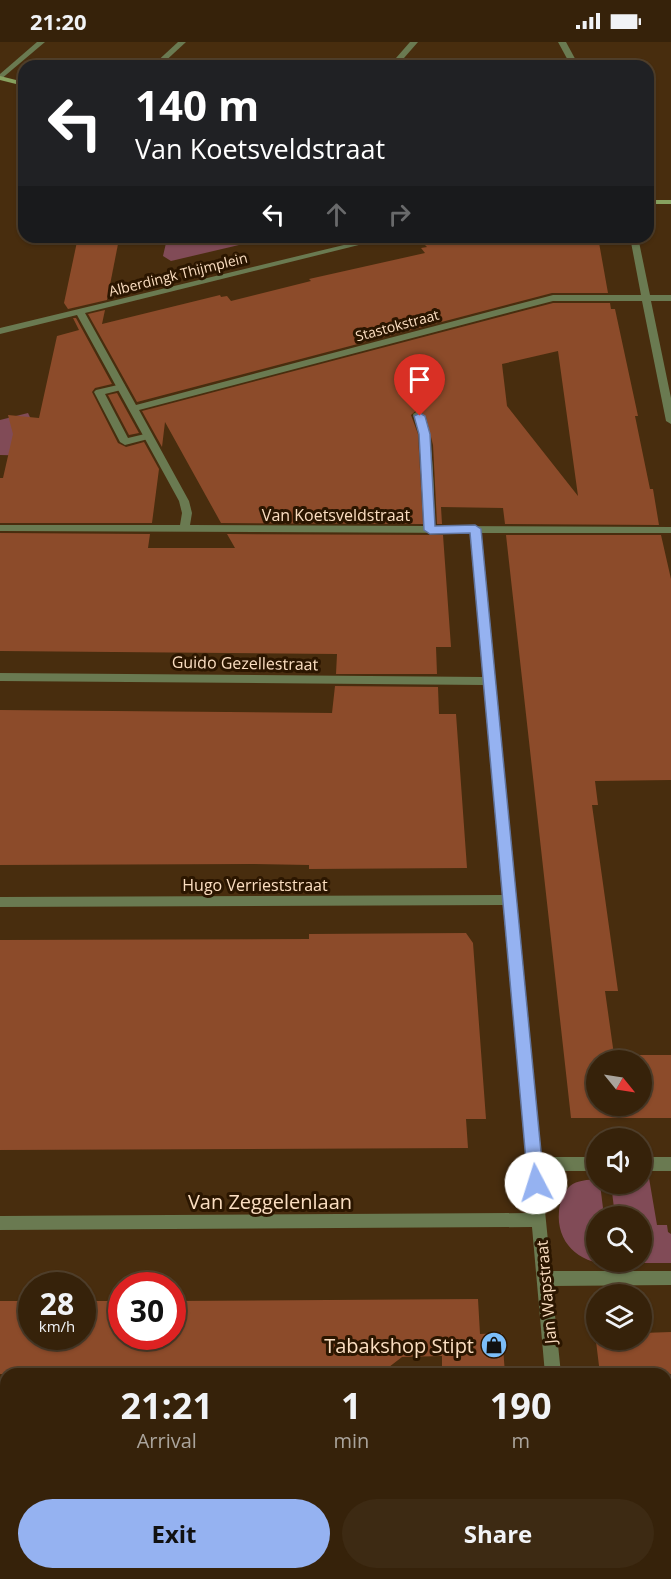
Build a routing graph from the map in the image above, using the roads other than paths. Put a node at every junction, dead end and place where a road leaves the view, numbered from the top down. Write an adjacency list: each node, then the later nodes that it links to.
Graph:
1 (41, 42): 5 (street)
2 (182, 42): 6 (street)
3 (414, 42): 7 (street)
4 (562, 42): 8 (street)
5 (20, 60)
6 (162, 60)
7 (398, 60)
8 (572, 60)
9 (18, 62): 10 (street)
10 (0, 78): 11 (street)
11 (18, 82)
12 (654, 202): 13 (street)
13 (671, 202)
14 (362, 243): 18 (street, Alberdingk Thijmplein)
15 (635, 243): 16 (street)
16 (646, 298): 17 (street, Stastokstraat); 21 (street, Stastokstraat); 23 (street)
17 (671, 298)
18 (80, 312): 19 (street, Alberdingk Thijmplein); 20 (street)
19 (0, 331)
20 (122, 387): 21 (street); 24 (street)
21 (134, 409): 24 (street)
22 (418, 414): 28 (street)
23 (671, 421)
24 (148, 436): 27 (street)
25 (0, 528): 27 (street, Van Koetsveldstraat)
26 (475, 529): 28 (street, Van Koetsveldstraat); 29 (street, Van Koetsveldstraat); 31 (street, Jan Wapstraat)
27 (184, 530): 28 (street, Van Koetsveldstraat)
28 (430, 530)
29 (671, 530)
30 (0, 677): 31 (street, Guido Gezellestraat)
31 (489, 681): 32 (street, Jan Wapstraat)
32 (509, 900): 33 (street, Hugo Verrieststraat); 34 (street, Jan Wapstraat)
33 (0, 902)
34 (534, 1164): 35 (street); 38 (street, Jan Wapstraat)
35 (586, 1164)
36 (652, 1164): 37 (street)
37 (671, 1164)
38 (539, 1220): 39 (street, Van Zeggelenlaan); 41 (street, Jan Wapstraat)
39 (0, 1223)
40 (671, 1278): 41 (street)
41 (545, 1279): 42 (street, Jan Wapstraat)
42 (552, 1368)

